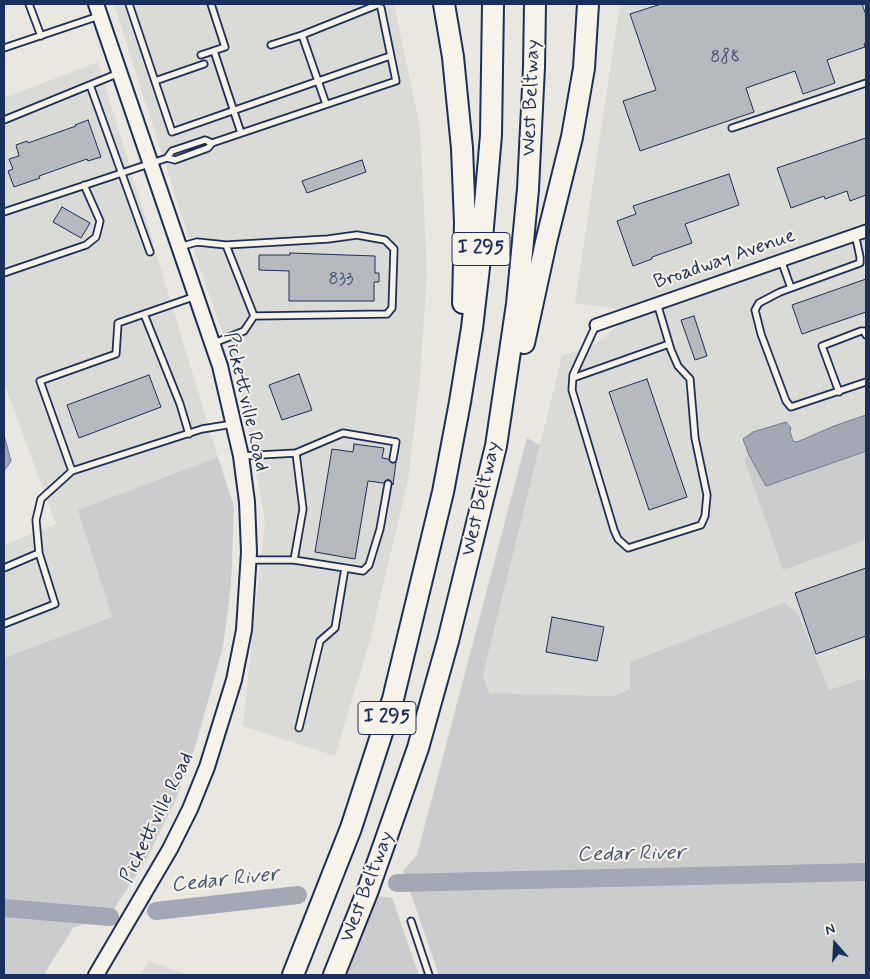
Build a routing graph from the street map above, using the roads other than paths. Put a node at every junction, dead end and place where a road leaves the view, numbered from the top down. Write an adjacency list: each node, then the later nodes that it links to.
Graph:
1 (29, 4): 11 (lane)
2 (128, 4): 19 (lane)
3 (211, 4): 14 (lane)
4 (444, 4): 58 (highway)
5 (493, 4): 58 (highway, West Beltway / I 295)
6 (534, 4): 52 (highway, West Beltway / I 295)
7 (588, 4): 52 (highway)
8 (380, 5): 10 (lane); 16 (lane)
9 (98, 10): 11 (lane); 18 (street, Pickettville Road)
10 (302, 35): 12 (lane); 20 (lane)
11 (41, 36): 13 (lane)
12 (271, 45)
13 (4, 48)
14 (214, 51): 15 (lane); 24 (lane)
15 (201, 55)
16 (390, 56): 20 (lane); 23 (lane)
17 (204, 64): 19 (lane)
18 (119, 73): 22 (lane); 28 (street, Pickettville Road)
19 (155, 81): 24 (lane)
20 (318, 81): 23 (lane); 24 (lane)
21 (866, 83): 26 (lane)
22 (90, 85): 25 (lane); 29 (lane)
23 (326, 104): 27 (lane)
24 (234, 110): 27 (lane)
25 (4, 120)
26 (732, 128)
27 (242, 133): 28 (lane)
28 (150, 163): 29 (lane); 34 (street, Pickettville Road)
29 (122, 172): 30 (lane); 35 (lane)
30 (84, 185): 31 (lane); 37 (lane)
31 (4, 212)
32 (861, 232): 36 (street, Broadway Avenue); 38 (lane)
33 (226, 245): 34 (lane); 42 (lane); 42 (lane)
34 (179, 247): 39 (street, Pickettville Road)
35 (150, 252)
36 (780, 260): 38 (lane); 40 (street, Broadway Avenue)
37 (4, 272)
38 (791, 288): 49 (lane)
39 (196, 296): 41 (lane); 45 (street, Pickettville Road)
40 (657, 303): 43 (street, Broadway Avenue); 46 (lane)
41 (144, 314): 51 (lane); 56 (lane)
42 (254, 316): 45 (lane)
43 (596, 325): 47 (lane)
44 (866, 335): 49 (lane)
45 (212, 343): 50 (street, Pickettville Road)
46 (669, 344): 47 (lane); 47 (lane)
47 (573, 378)
48 (866, 382): 49 (lane)
49 (839, 392)
50 (234, 424): 51 (lane); 54 (street, Pickettville Road)
51 (189, 434): 56 (lane)
52 (496, 446): 69 (highway, West Beltway / I 295)
53 (296, 452): 54 (lane); 55 (lane); 61 (lane)
54 (241, 456): 60 (street, Pickettville Road)
55 (393, 459)
56 (72, 471): 59 (lane)
57 (388, 484): 63 (lane)
58 (443, 492): 68 (highway, West Beltway / I 295)
59 (39, 553): 62 (lane); 64 (lane)
60 (248, 560): 61 (lane); 67 (street, Pickettville Road)
61 (294, 560): 63 (lane)
62 (4, 568)
63 (344, 568): 65 (lane)
64 (4, 624)
65 (299, 728)
66 (411, 921): 70 (lane)
67 (96, 975)
68 (293, 975)
69 (334, 975)
70 (429, 975)

